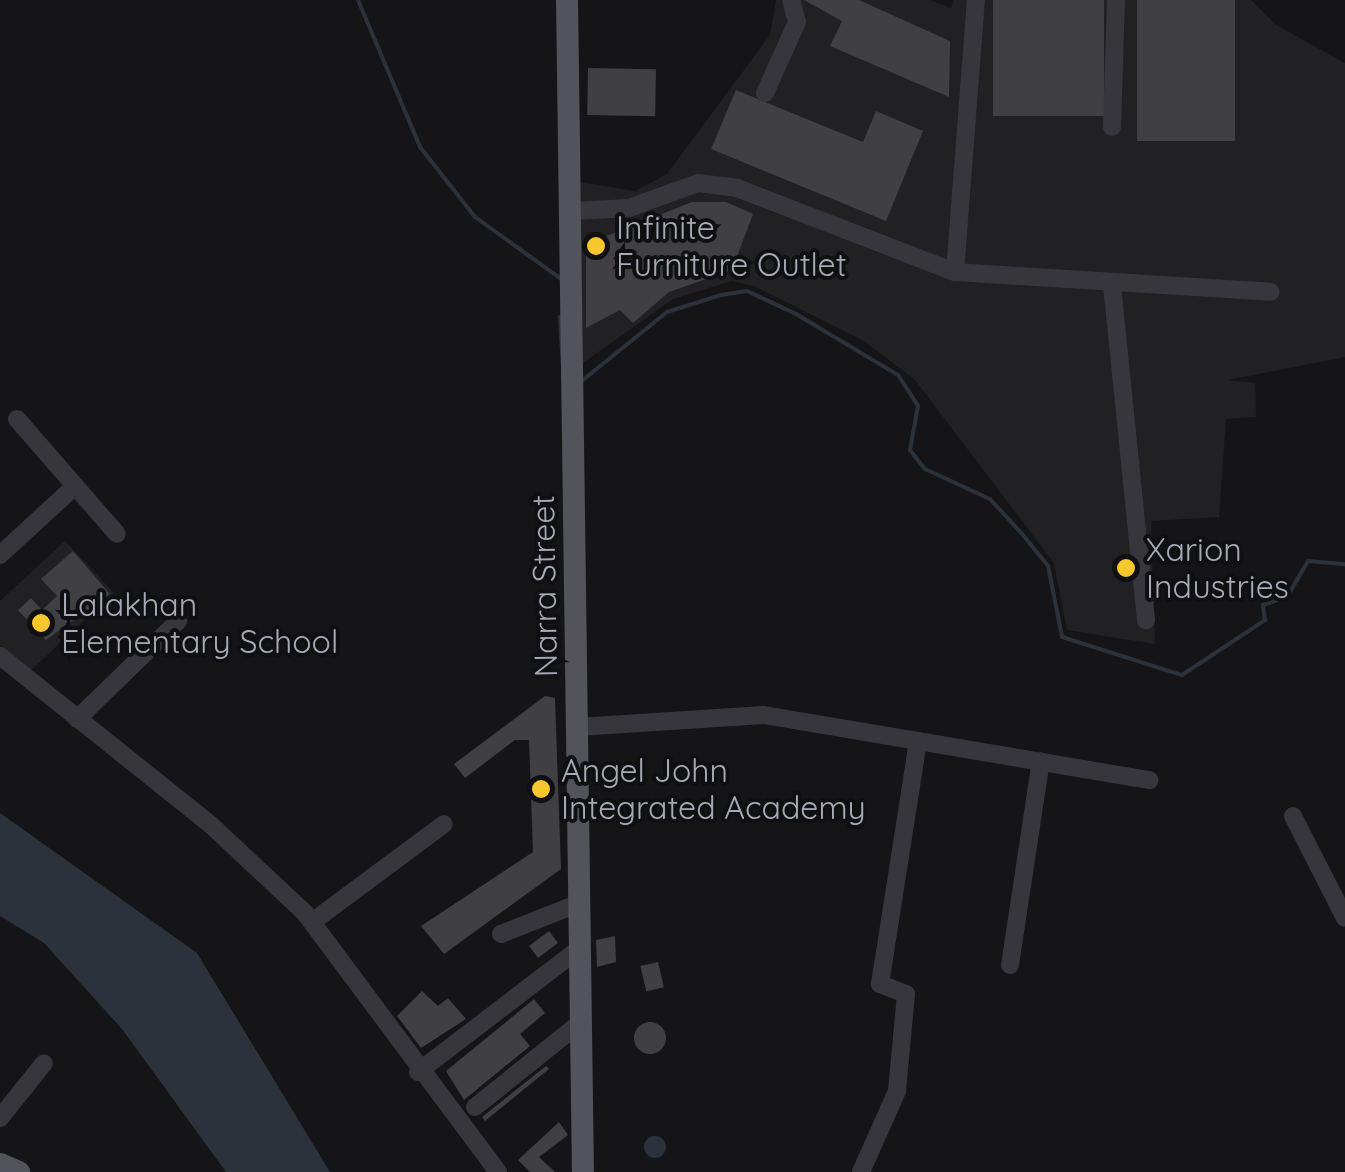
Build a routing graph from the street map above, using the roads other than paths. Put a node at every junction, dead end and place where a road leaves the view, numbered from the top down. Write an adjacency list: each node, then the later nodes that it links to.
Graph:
1 (568, 0): 7 (main road, Narra Street)
2 (790, 0): 5 (street)
3 (976, 0): 8 (street)
4 (1116, 0): 6 (street)
5 (765, 93)
6 (1112, 127)
7 (573, 211): 8 (street); 19 (main road, Narra Street)
8 (954, 272): 9 (street)
9 (1112, 285): 10 (street); 15 (street)
10 (1270, 292)
11 (18, 419): 12 (street)
12 (75, 486): 13 (street); 14 (street)
13 (117, 534)
14 (0, 555)
15 (1146, 620)
16 (178, 621): 18 (street)
17 (0, 656): 18 (street)
18 (78, 719): 27 (street)
19 (578, 727): 20 (street); 25 (main road, Narra Street)
20 (918, 741): 21 (street); 40 (street)
21 (1042, 762): 22 (street); 30 (street)
22 (1150, 780)
23 (1293, 816): 26 (street)
24 (444, 824): 27 (street)
25 (580, 903): 28 (street); 29 (main road, Narra Street)
26 (1345, 918)
27 (312, 922): 33 (street)
28 (502, 934)
29 (580, 948): 31 (main road, Narra Street); 33 (street)
30 (1010, 965)
31 (581, 1022): 34 (street); 39 (main road, Narra Street)
32 (44, 1064): 35 (street)
33 (418, 1072): 38 (street)
34 (474, 1108)
35 (0, 1118)
36 (0, 1164): 37 (main road)
37 (19, 1172)
38 (498, 1172)
39 (582, 1172)
40 (862, 1172)

